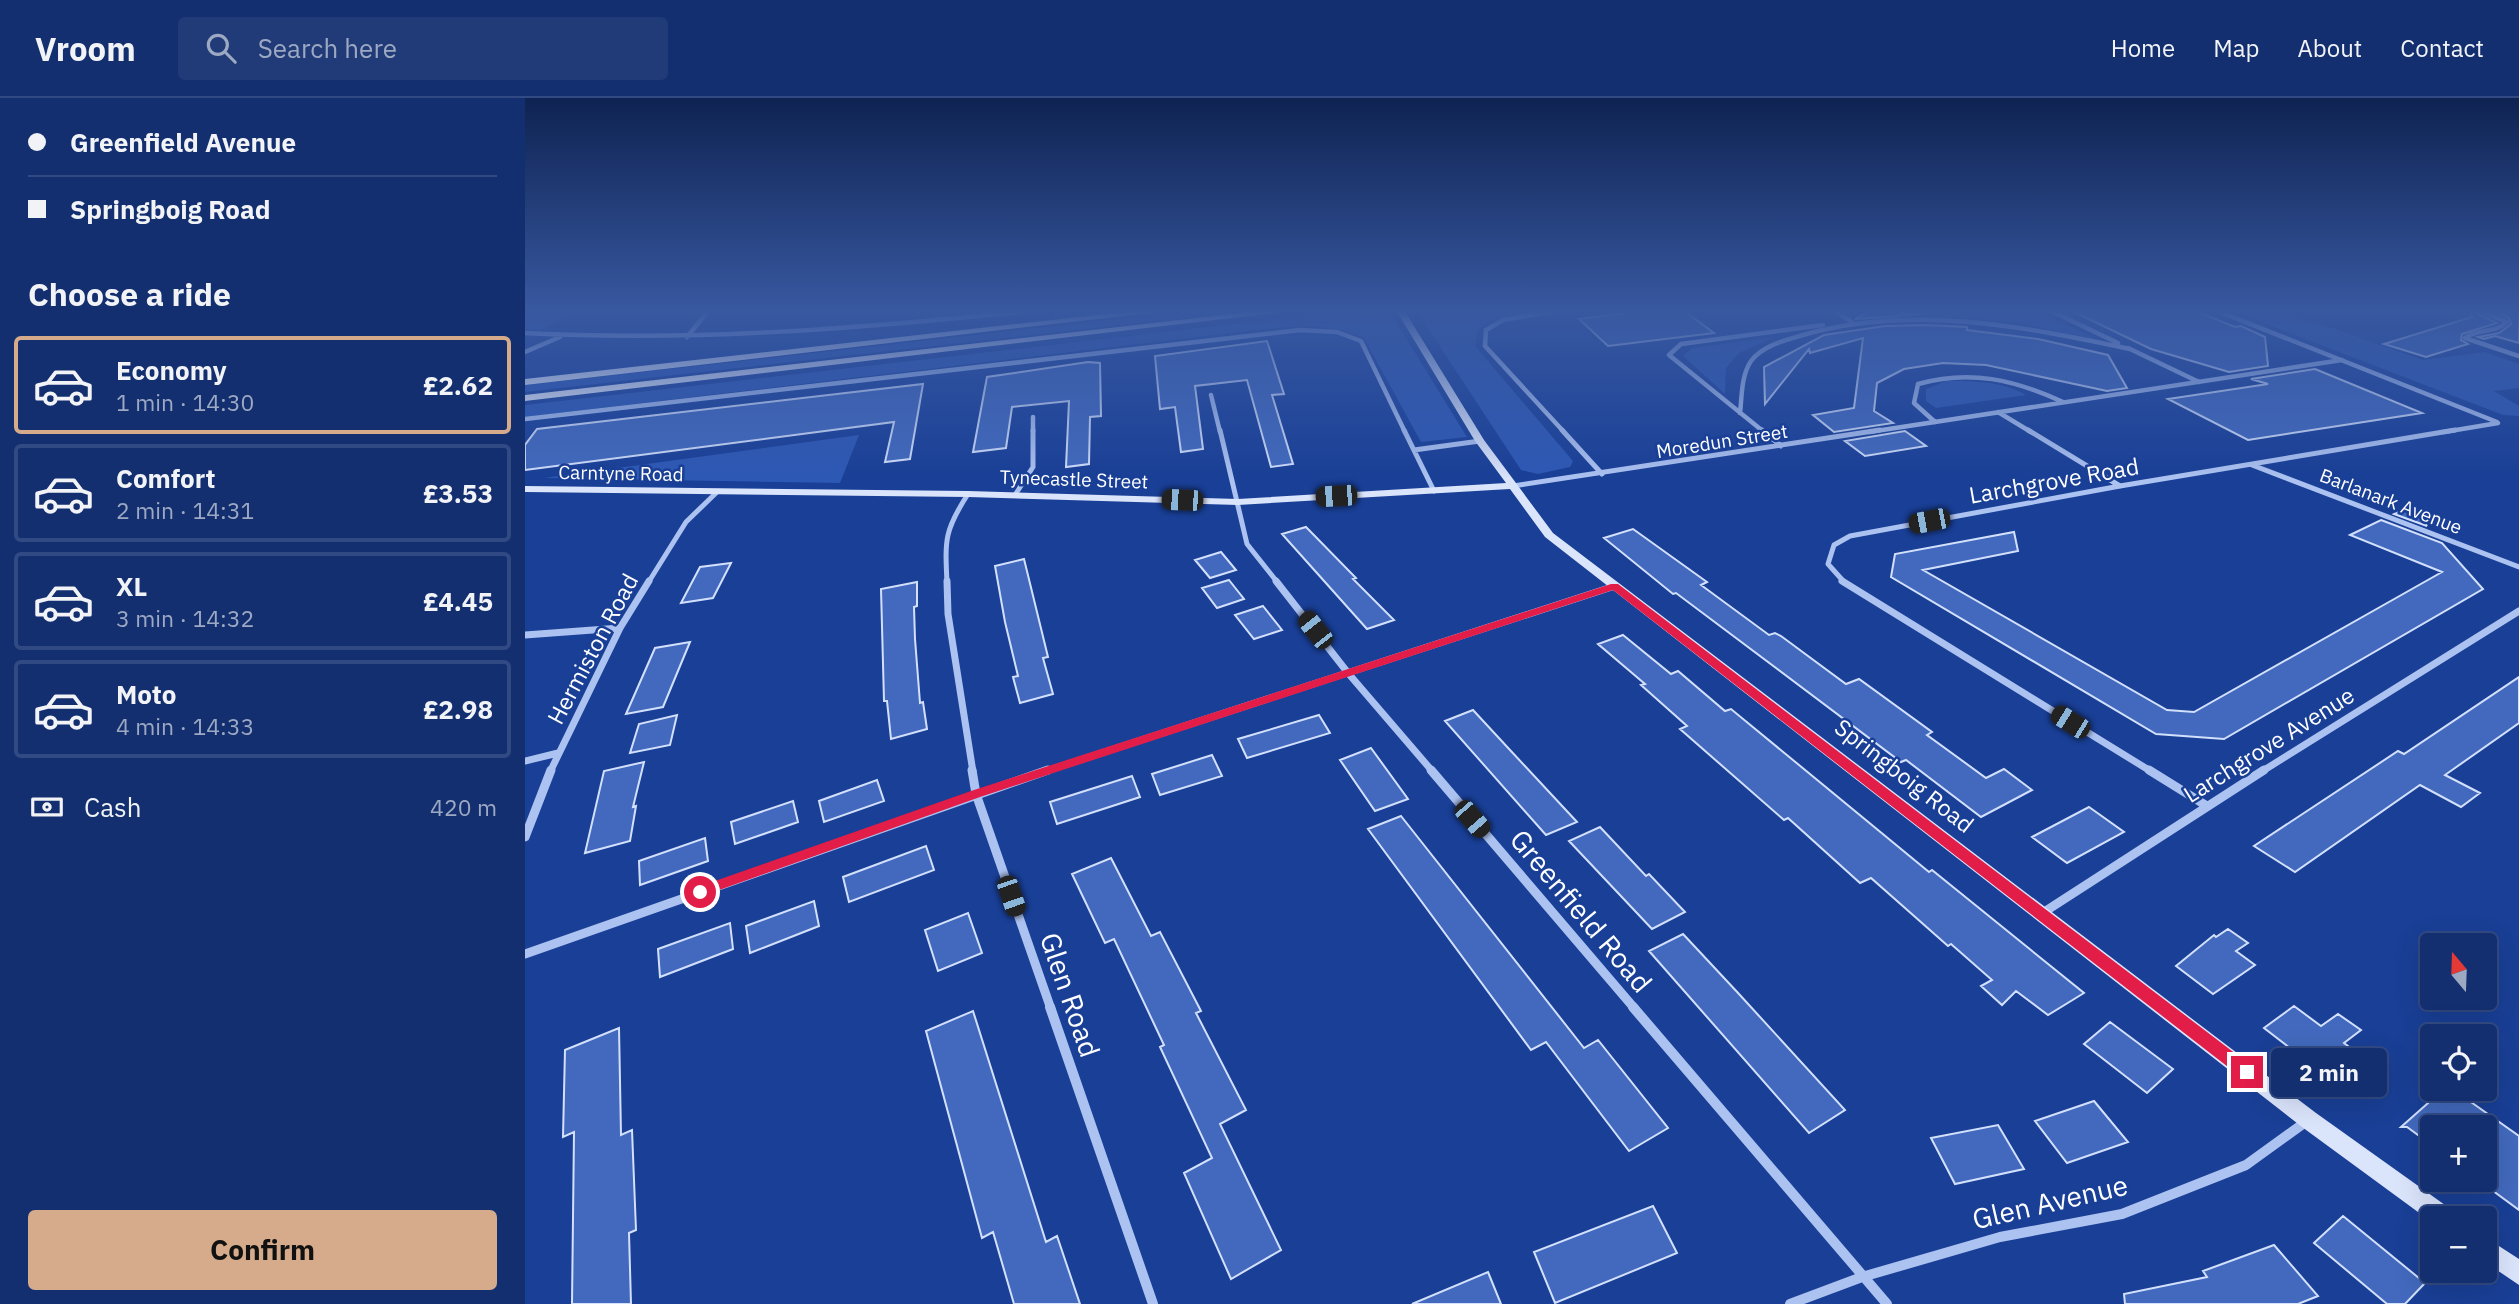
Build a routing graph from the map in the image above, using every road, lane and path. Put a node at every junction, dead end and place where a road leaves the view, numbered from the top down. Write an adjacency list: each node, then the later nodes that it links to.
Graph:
1 (666, 366): 12 (main road)
2 (802, 366): 15 (main road)
3 (984, 366): 20 (street)
4 (1373, 366): 24 (street)
5 (1434, 366): 22 (main road, Springboig Road)
6 (1504, 366): 26 (street)
7 (1683, 366): 18 (street)
8 (1750, 366): 18 (street)
9 (2166, 366): 13 (street)
10 (2301, 366): 13 (street, Moredun Street)
11 (2358, 366): 25 (street, Larchgrove Road)
12 (525, 382)
13 (2199, 382): 16 (street, Moredun Street)
14 (1211, 396): 34 (street, Greenfield Road)
15 (525, 398)
16 (2064, 402): 17 (street, Moredun Street); 21 (street)
17 (1997, 412): 21 (street, Moredun Street); 28 (street)
18 (1740, 413): 23 (street)
19 (1033, 417): 33 (street)
20 (525, 419)
21 (1935, 422): 23 (street, Moredun Street)
22 (1480, 441): 24 (street); 27 (main road, Springboig Road)
23 (1781, 446): 26 (street, Moredun Street)
24 (1414, 450): 30 (street)
25 (2251, 464): 28 (street, Larchgrove Road); 35 (street, Barlanark Avenue)
26 (1602, 474): 27 (street, Moredun Street)
27 (1513, 486): 30 (main road, Tynecastle Street); 36 (main road, Springboig Road)
28 (2120, 486): 44 (street, Larchgrove Road)
29 (525, 489): 31 (main road, Carntyne Road)
30 (1434, 491): 34 (main road, Tynecastle Street)
31 (717, 492): 32 (main road, Tynecastle Street); 38 (street, Hermiston Road)
32 (968, 494): 33 (main road, Tynecastle Street); 43 (street, Glen Road)
33 (1015, 495): 34 (main road, Tynecastle Street)
34 (1238, 502): 40 (street, Greenfield Road)
35 (2519, 567)
36 (1615, 586): 40 (street); 46 (main road, Springboig Road)
37 (2519, 611): 44 (street, Larchgrove Avenue)
38 (620, 628): 39 (street); 41 (street, Hermiston Road)
39 (525, 635)
40 (1348, 673): 43 (street); 52 (street, Greenfield Road)
41 (558, 753): 42 (street); 45 (street, Hermiston Road)
42 (525, 761)
43 (976, 794): 47 (street); 53 (street, Glen Road)
44 (2207, 806): 46 (street, Larchgrove Avenue)
45 (525, 837)
46 (2041, 914): 48 (main road, Springboig Road)
47 (525, 954)
48 (2309, 1120): 49 (main road, Springboig Road); 52 (street, Glen Avenue)
49 (2427, 1206)
50 (2497, 1257): 51 (main road)
51 (2519, 1273)
52 (1862, 1277): 54 (street, Glen Avenue); 55 (street, Greenfield Road)
53 (1153, 1304)
54 (1790, 1304)
55 (1887, 1304)

